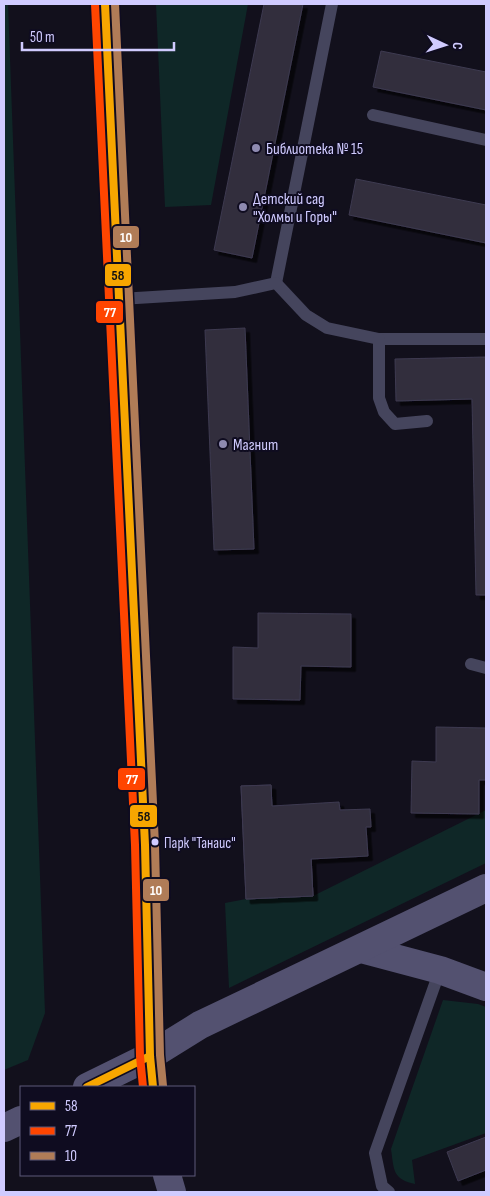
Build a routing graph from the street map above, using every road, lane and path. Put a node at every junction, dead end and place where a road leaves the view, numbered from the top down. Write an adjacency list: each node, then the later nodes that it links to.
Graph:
1 (105, 4): 6 (main road)
2 (332, 4): 5 (lane)
3 (373, 115): 4 (lane)
4 (486, 140)
5 (276, 283): 6 (lane); 7 (lane)
6 (120, 300): 16 (main road)
7 (379, 339): 8 (lane); 9 (lane)
8 (486, 339)
9 (427, 421)
10 (471, 664): 11 (lane)
11 (486, 668)
12 (486, 888): 13 (main road)
13 (361, 949): 14 (main road); 16 (main road)
14 (440, 970): 15 (main road); 23 (lane)
15 (486, 987)
16 (150, 1056): 17 (main road); 18 (main road)
17 (89, 1086)
18 (153, 1086)
19 (20, 1120): 20 (main road)
20 (4, 1128)
21 (167, 1176): 22 (main road)
22 (172, 1192)
23 (389, 1192)

